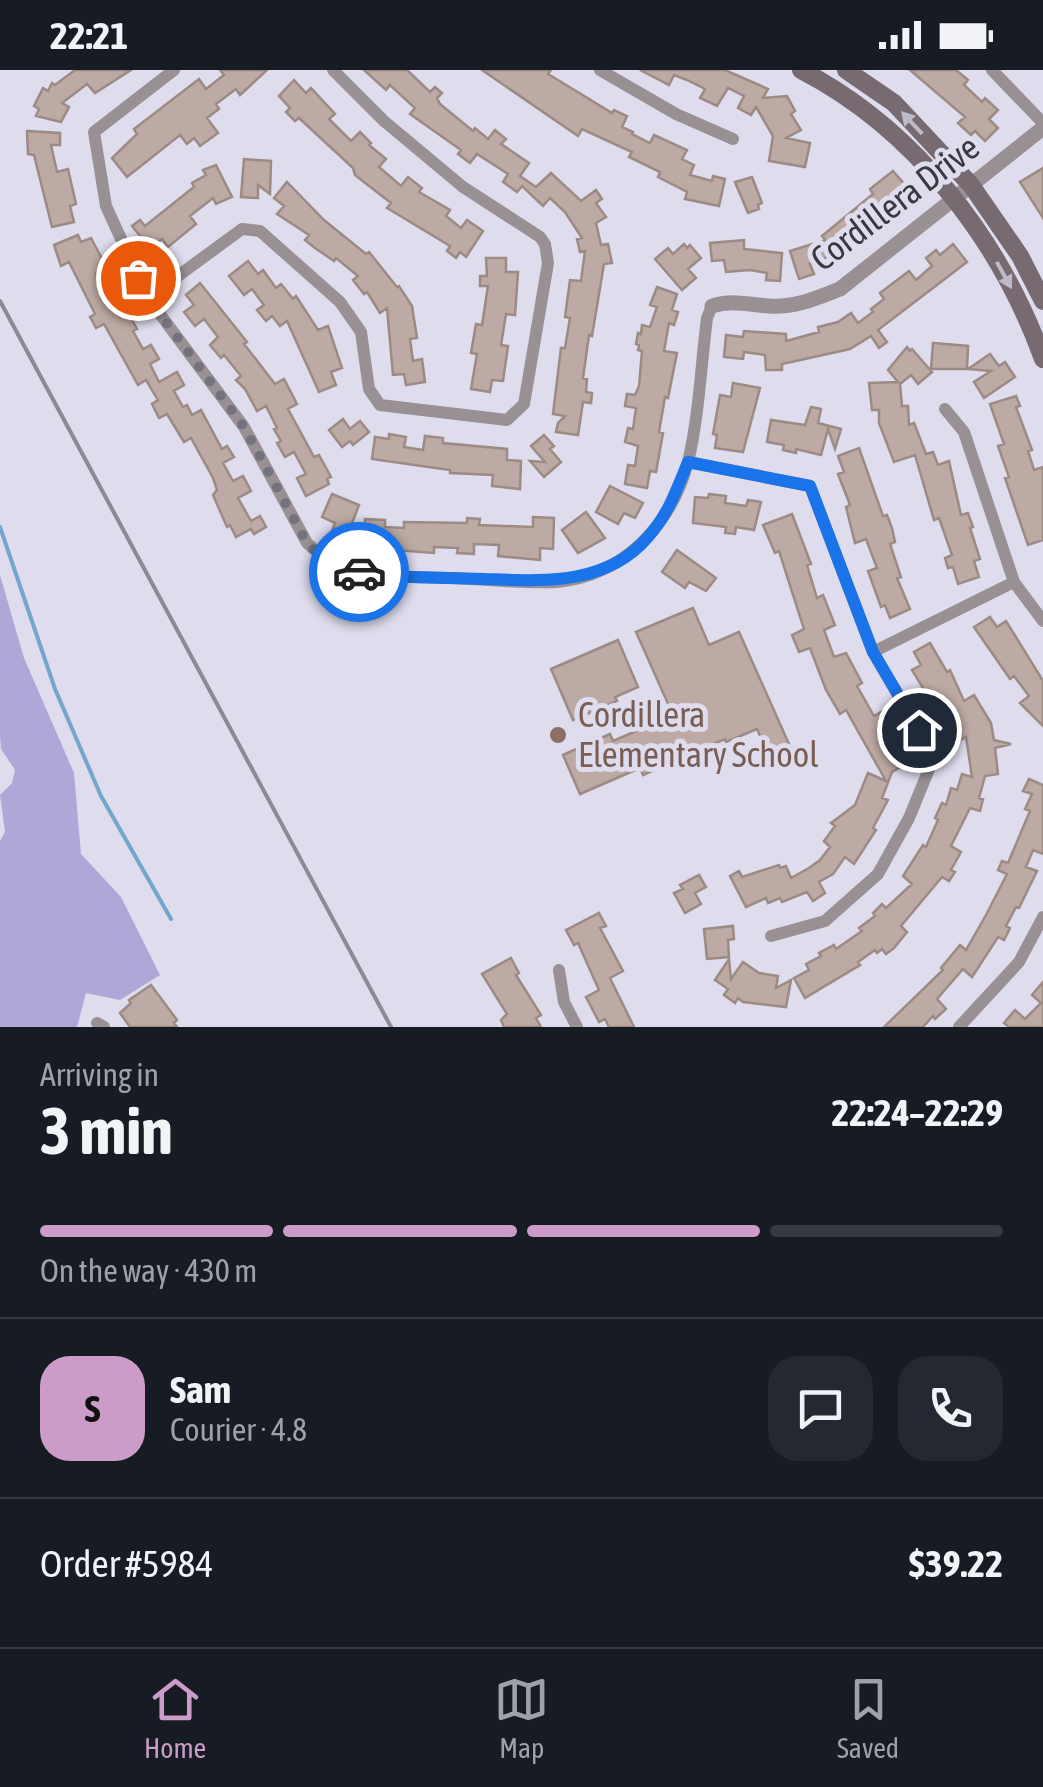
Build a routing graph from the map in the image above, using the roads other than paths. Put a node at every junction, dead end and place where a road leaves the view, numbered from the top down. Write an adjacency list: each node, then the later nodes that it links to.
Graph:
1 (174, 70): 11 (street, Cordillera Drive)
2 (333, 70): 11 (street)
3 (600, 70): 8 (street)
4 (801, 70): 10 (main road)
5 (846, 70): 9 (main road, one-way to 5)
6 (992, 70): 7 (street)
7 (1043, 126): 9 (street, Cordillera Drive)
8 (733, 139)
9 (971, 185): 10 (street, Cordillera Drive); 12 (main road)
10 (953, 198): 13 (street, Cordillera Drive); 14 (main road, one-way to 14)
11 (148, 298): 16 (street, Cordillera Drive)
12 (1043, 301)
13 (712, 306): 16 (street, Cordillera Drive)
14 (1043, 359)
15 (944, 409): 17 (street)
16 (688, 462): 19 (street)
17 (1014, 582): 18 (street); 19 (street)
18 (1043, 621)
19 (873, 652): 21 (street)
20 (1043, 917): 24 (street)
21 (772, 936)
22 (559, 970): 23 (street)
23 (576, 1027)
24 (959, 1027)

